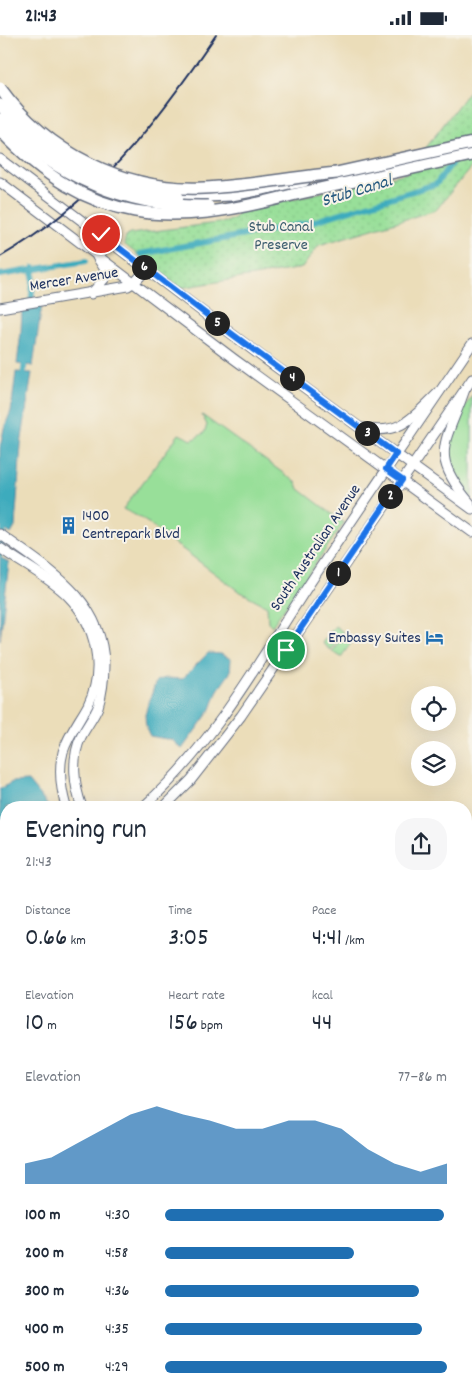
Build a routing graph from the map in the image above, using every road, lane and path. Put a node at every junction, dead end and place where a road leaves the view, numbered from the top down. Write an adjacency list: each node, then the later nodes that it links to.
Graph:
1 (0, 88): 8 (highway, bridge)
2 (0, 105): 8 (highway, bridge)
3 (0, 119): 10 (highway, bridge)
4 (0, 129): 10 (highway, bridge)
5 (472, 143): 8 (highway)
6 (472, 155): 10 (highway)
7 (0, 159): 12 (main road)
8 (337, 173)
9 (0, 182): 11 (main road)
10 (292, 195)
11 (92, 251): 13 (main road); 14 (main road)
12 (147, 269): 13 (main road, Mercer Avenue); 20 (main road)
13 (135, 283): 14 (main road, Mercer Avenue); 23 (main road)
14 (91, 293): 15 (main road, Mercer Avenue)
15 (0, 307)
16 (472, 344): 19 (main road)
17 (472, 379): 18 (main road, South Australian Avenue)
18 (465, 389): 22 (main road, South Australian Avenue); 25 (main road)
19 (439, 392): 20 (main road); 21 (main road, South Australian Avenue)
20 (358, 426): 21 (main road)
21 (396, 454): 22 (main road); 23 (main road, South Australian Avenue)
22 (412, 465): 24 (main road, South Australian Avenue); 25 (main road)
23 (386, 469): 24 (main road); 31 (main road, South Australian Avenue)
24 (402, 480): 26 (main road); 32 (main road, South Australian Avenue)
25 (472, 507)
26 (472, 531)
27 (0, 534): 30 (main road)
28 (0, 548): 29 (main road)
29 (64, 801)
30 (80, 801)
31 (149, 801)
32 (170, 801)

